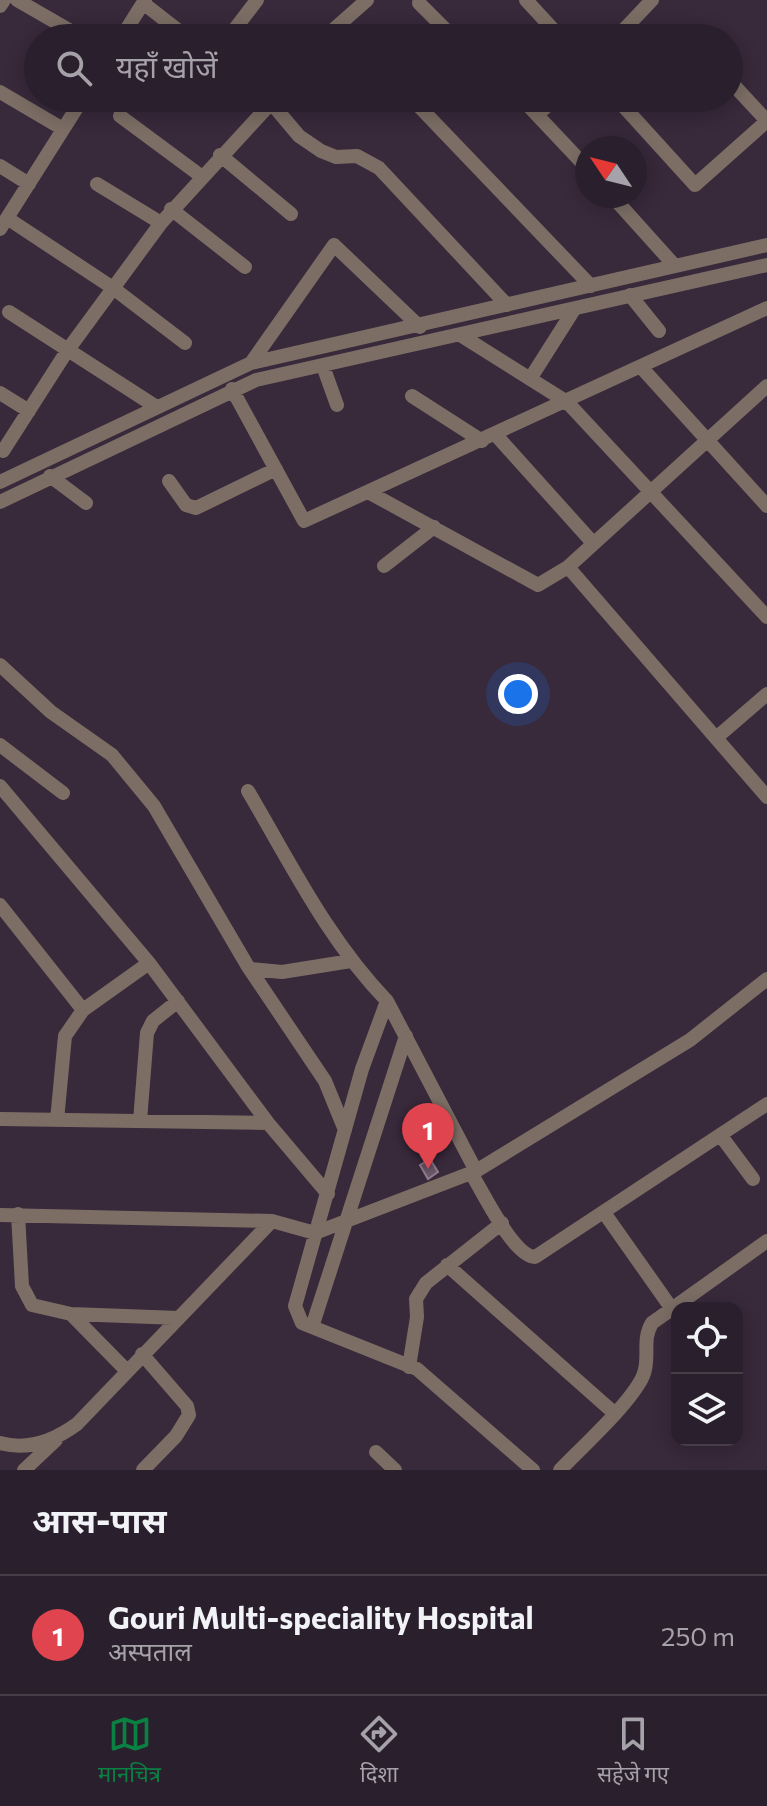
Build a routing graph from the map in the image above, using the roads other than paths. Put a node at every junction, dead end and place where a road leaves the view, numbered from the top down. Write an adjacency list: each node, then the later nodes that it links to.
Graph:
1 (4, 0): 9 (street)
2 (17, 0): 10 (street)
3 (257, 0): 13 (street)
4 (367, 0): 14 (street)
5 (526, 0): 16 (street)
6 (652, 0): 17 (street)
7 (144, 1): 11 (street); 12 (street)
8 (419, 3): 15 (street)
9 (0, 6)
10 (59, 24)
11 (130, 24)
12 (171, 24)
13 (239, 24)
14 (340, 24)
15 (437, 24)
16 (548, 24)
17 (629, 24)
18 (0, 92): 20 (street)
19 (743, 95): 30 (street)
20 (24, 106)
21 (34, 112): 31 (street)
22 (74, 112): 31 (street)
23 (259, 112): 32 (street)
24 (280, 112): 50 (street)
25 (424, 112): 47 (street)
26 (540, 112): 28 (street)
27 (629, 112): 30 (street)
28 (538, 114): 33 (street)
29 (120, 116): 35 (street)
30 (767, 121)
31 (63, 129): 36 (street)
32 (220, 155): 35 (street); 40 (street)
33 (575, 155)
34 (0, 166): 36 (street)
35 (201, 176): 39 (street)
36 (29, 184): 42 (street)
37 (97, 184): 41 (street)
38 (623, 208): 45 (street)
39 (171, 209): 41 (street); 46 (street)
40 (291, 214)
41 (161, 223): 48 (street)
42 (3, 224): 48 (street)
43 (767, 244): 45 (street)
44 (767, 265): 49 (street)
45 (675, 266): 47 (street)
46 (245, 267)
47 (591, 286): 50 (street)
48 (113, 288): 57 (street); 58 (street)
49 (630, 295): 51 (street); 55 (street)
50 (507, 305): 54 (street)
51 (575, 308): 56 (street); 62 (street)
52 (767, 308): 61 (street)
53 (9, 312): 58 (street)
54 (420, 327): 59 (street); 59 (street)
55 (659, 331)
56 (462, 336): 60 (street); 62 (street)
57 (185, 343)
58 (67, 351): 69 (street); 70 (street)
59 (251, 363): 69 (street)
60 (323, 366): 64 (street); 68 (street)
61 (641, 367): 67 (street); 72 (street)
62 (530, 379): 67 (street)
63 (767, 386): 72 (street)
64 (232, 389): 74 (street); 75 (street)
65 (0, 393): 70 (street)
66 (412, 396): 71 (street)
67 (567, 402): 71 (street); 78 (street)
68 (337, 405)
69 (155, 406): 77 (street)
70 (29, 411): 73 (street)
71 (489, 438): 79 (street); 84 (street)
72 (705, 439): 78 (street); 82 (street)
73 (3, 451)
74 (276, 469): 76 (street); 79 (street)
75 (50, 476): 80 (street); 81 (street)
76 (169, 481)
77 (0, 482)
78 (650, 490): 84 (street); 87 (street)
79 (370, 493): 83 (street)
80 (0, 502)
81 (86, 503)
82 (767, 506)
83 (434, 527): 85 (street); 86 (street)
84 (593, 543): 86 (street)
85 (384, 566)
86 (568, 567): 90 (street)
87 (767, 617)
88 (0, 665): 99 (street)
89 (767, 694): 90 (street)
90 (716, 738): 95 (street)
91 (0, 745): 94 (street)
92 (0, 786): 98 (street)
93 (248, 791): 97 (street)
94 (63, 793)
95 (767, 797)
96 (0, 905): 103 (street)
97 (351, 961): 99 (street); 102 (street)
98 (149, 963): 101 (street); 103 (street)
99 (250, 969): 110 (street)
100 (767, 979): 112 (street)
101 (178, 1001): 108 (street); 109 (street)
102 (387, 1001): 104 (street); 110 (street)
103 (83, 1010): 107 (street)
104 (406, 1036): 112 (street); 118 (street)
105 (767, 1104): 111 (street)
106 (0, 1119): 107 (street)
107 (57, 1120): 108 (street)
108 (140, 1121): 109 (street)
109 (268, 1123): 114 (street)
110 (345, 1130): 114 (street)
111 (721, 1136): 113 (street); 116 (street)
112 (474, 1172): 118 (street); 120 (street)
113 (753, 1179)
114 (328, 1194): 121 (street)
115 (18, 1214): 117 (street); 119 (street); 127 (street)
116 (605, 1214): 120 (street); 125 (street)
117 (0, 1215)
118 (347, 1219): 121 (street); 129 (street)
119 (272, 1221): 121 (street); 128 (street)
120 (502, 1223): 123 (street)
121 (315, 1233): 129 (street)
122 (767, 1241): 124 (street)
123 (447, 1265): 131 (street); 133 (street)
124 (682, 1302)
125 (671, 1308)
126 (671, 1310): 133 (street)
127 (71, 1314): 128 (street); 132 (street)
128 (179, 1318): 130 (street)
129 (312, 1327): 131 (street)
130 (142, 1354): 132 (street); 138 (street)
131 (409, 1367): 140 (street)
132 (127, 1371): 134 (street)
133 (613, 1412): 141 (street)
134 (57, 1439): 135 (street); 137 (street)
135 (0, 1443)
136 (376, 1452): 139 (street)
137 (24, 1470)
138 (143, 1470)
139 (395, 1470)
140 (533, 1470)
141 (560, 1470)

